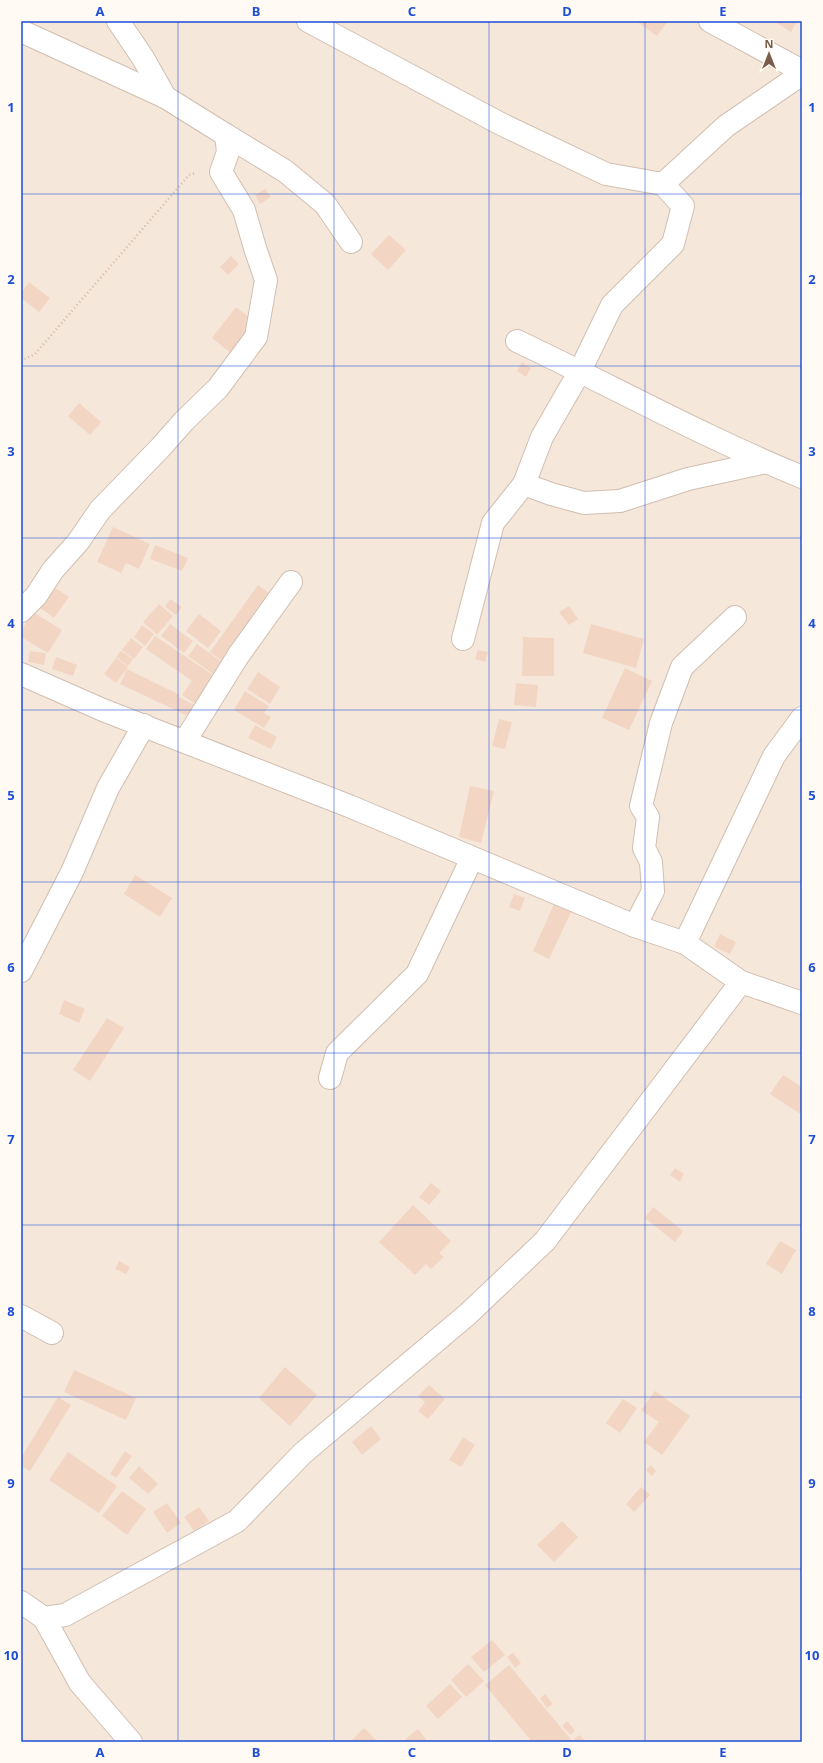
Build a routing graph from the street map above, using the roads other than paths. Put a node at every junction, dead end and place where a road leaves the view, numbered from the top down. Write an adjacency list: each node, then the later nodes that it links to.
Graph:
1 (118, 21): 6 (street)
2 (308, 21): 8 (street)
3 (710, 21): 5 (street)
4 (21, 31): 6 (street)
5 (802, 73): 8 (street)
6 (165, 97): 7 (street)
7 (226, 134): 9 (street); 16 (street)
8 (662, 184): 11 (street)
9 (351, 242)
10 (516, 341): 11 (street)
11 (580, 370): 12 (street); 14 (street)
12 (766, 462): 13 (street); 14 (street)
13 (802, 477)
14 (524, 484): 18 (street)
15 (291, 582): 22 (street)
16 (21, 612)
17 (734, 617): 24 (street)
18 (463, 639)
19 (21, 674): 21 (street)
20 (802, 718): 25 (street)
21 (144, 725): 22 (street); 26 (street)
22 (185, 742): 23 (street)
23 (472, 858): 24 (street); 29 (street)
24 (635, 926): 25 (street)
25 (685, 943): 27 (street)
26 (21, 971)
27 (741, 982): 28 (street); 33 (street)
28 (802, 1003)
29 (330, 1078)
30 (21, 1316): 31 (street)
31 (52, 1333)
32 (21, 1602): 33 (street)
33 (44, 1618): 34 (street)
34 (131, 1742)

